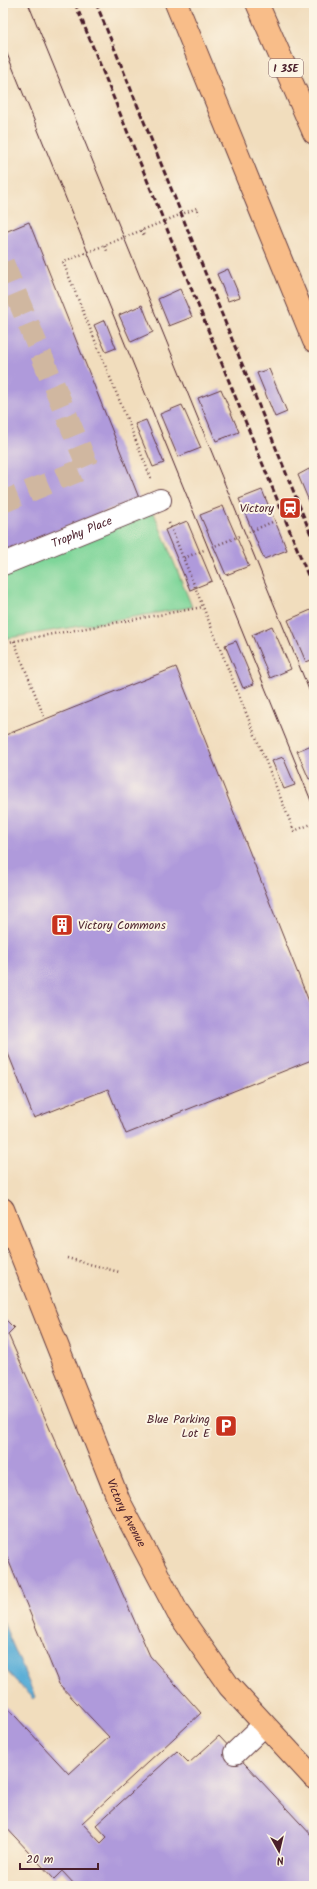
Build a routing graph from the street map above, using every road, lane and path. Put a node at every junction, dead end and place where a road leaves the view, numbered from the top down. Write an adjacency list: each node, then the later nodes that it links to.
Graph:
1 (176, 3): 8 (main road)
2 (257, 3): 3 (main road, I 35E)
3 (314, 132)
4 (142, 230): 5 (path)
5 (144, 236)
6 (105, 246): 7 (path)
7 (107, 251)
8 (314, 341)
9 (160, 500): 16 (street, Trophy Place)
10 (277, 520): 11 (path)
11 (249, 532)
12 (240, 536): 13 (path)
13 (212, 547)
14 (204, 550): 15 (path)
15 (184, 558)
16 (3, 564)
17 (203, 607): 18 (path)
18 (14, 640): 19 (path); 20 (path)
19 (3, 642)
20 (45, 719)
21 (3, 1209): 24 (main road, Victory Avenue)
22 (67, 1258): 23 (path)
23 (119, 1272)
24 (264, 1725): 25 (street); 26 (main road, Victory Avenue)
25 (235, 1753)
26 (314, 1778)

